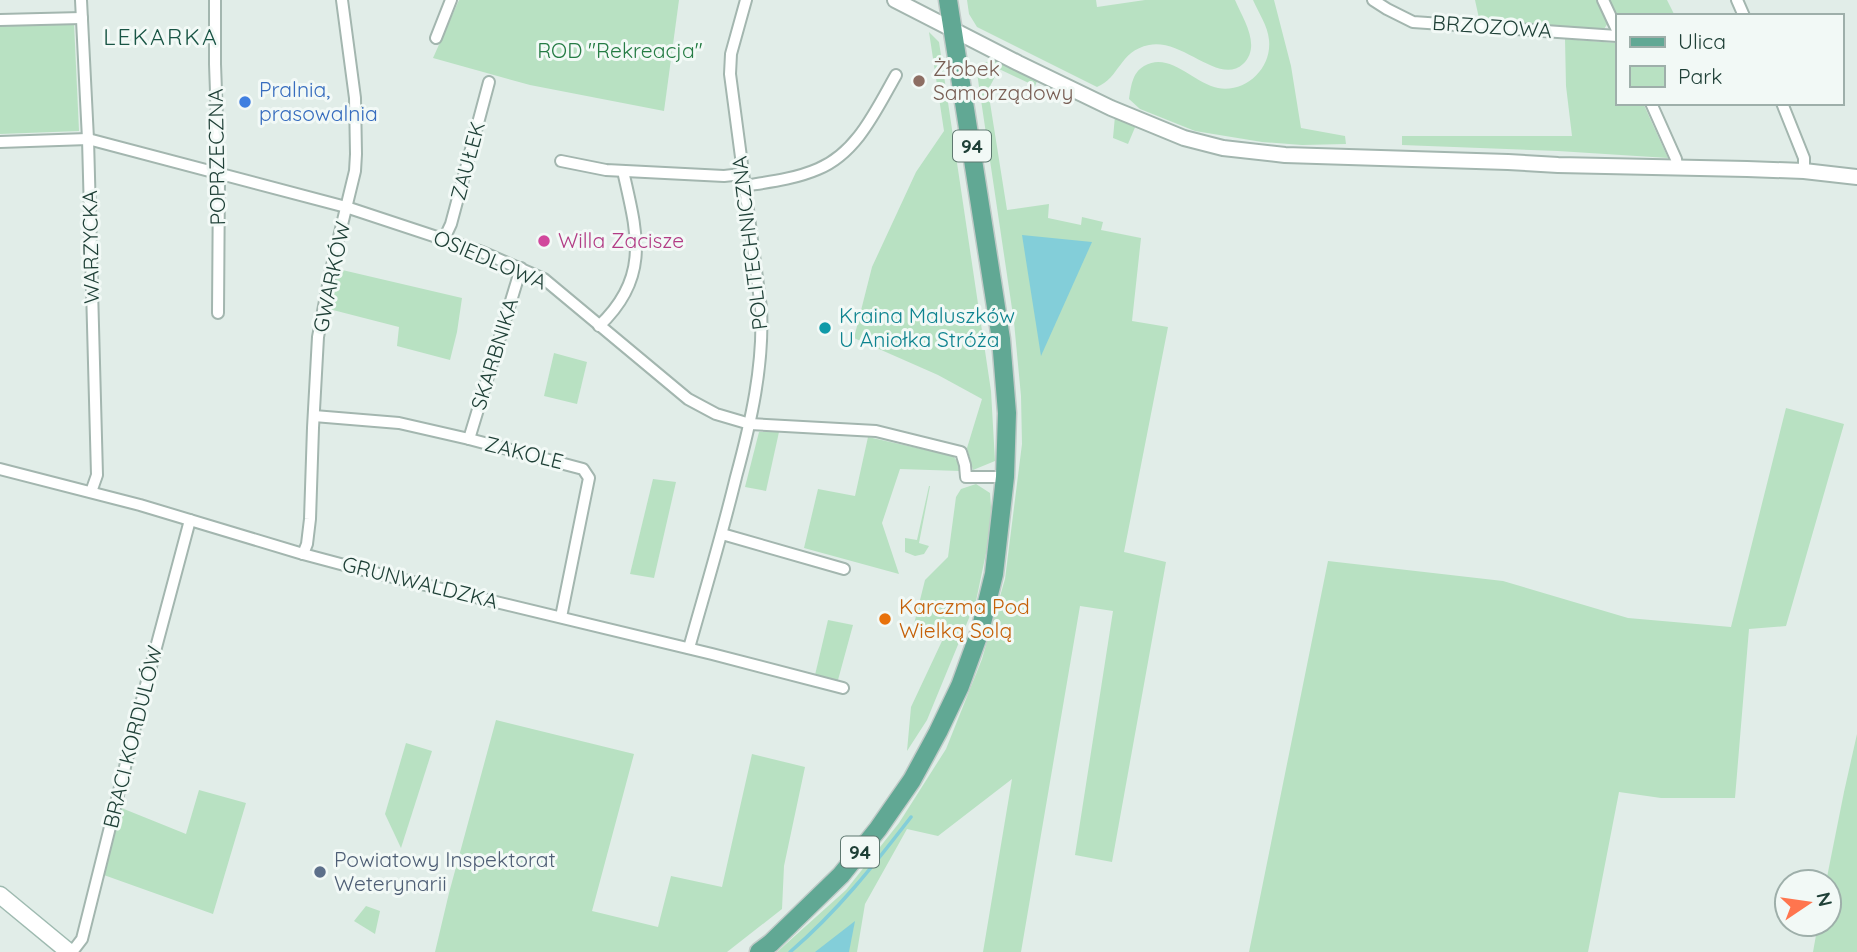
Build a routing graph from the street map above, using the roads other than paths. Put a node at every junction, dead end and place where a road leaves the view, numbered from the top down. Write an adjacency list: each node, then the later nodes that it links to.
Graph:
1 (81, 0): 10 (street, WARZYCKA)
2 (215, 0): 27 (street, POPRZECZNA)
3 (342, 0): 30 (street, GWARKÓW)
4 (451, 0): 15 (street)
5 (746, 0): 26 (street, POLITECHNICZNA)
6 (895, 0): 13 (street)
7 (948, 0): 13 (main road, 94)
8 (1373, 0): 14 (street, BRZOZOWA)
9 (1603, 0): 12 (street)
10 (82, 18): 11 (street); 20 (street, WARZYCKA)
11 (0, 20)
12 (1616, 28)
13 (953, 29): 23 (street); 39 (main road, 94)
14 (1616, 36)
15 (436, 38)
16 (896, 75): 29 (street)
17 (489, 82): 31 (street, ZAUŁEK)
18 (1652, 105): 23 (street)
19 (1783, 105): 25 (street)
20 (88, 139): 21 (street, OSIEDLOWA); 27 (street, OSIEDLOWA); 40 (street, WARZYCKA)
21 (0, 142)
22 (561, 161): 24 (street)
23 (1677, 167): 25 (street)
24 (623, 171): 26 (street); 34 (street)
25 (1804, 171): 28 (street)
26 (742, 174): 29 (street, POLITECHNICZNA)
27 (219, 175): 30 (street, OSIEDLOWA); 33 (street, POPRZECZNA)
28 (1857, 177)
29 (744, 186): 36 (street, POLITECHNICZNA)
30 (346, 207): 31 (street, OSIEDLOWA); 35 (street, GWARKÓW)
31 (444, 239): 32 (street, OSIEDLOWA)
32 (521, 268): 34 (street, OSIEDLOWA); 37 (street, SKARBNIKA)
33 (218, 313)
34 (599, 326): 36 (street, OSIEDLOWA)
35 (314, 416): 37 (street, ZAKOLE); 43 (street, GWARKÓW)
36 (750, 424): 39 (street, OSIEDLOWA); 42 (street, POLITECHNICZNA)
37 (469, 439): 45 (street, ZAKOLE)
38 (0, 470): 40 (street, GRUNWALDZKA)
39 (1005, 477): 50 (main road, 94)
40 (91, 492): 41 (street, GRUNWALDZKA)
41 (190, 520): 43 (street, GRUNWALDZKA); 49 (street, BRACI KORDULÓW)
42 (722, 534): 44 (street); 46 (street, POLITECHNICZNA)
43 (303, 554): 45 (street, GRUNWALDZKA)
44 (844, 569)
45 (561, 617): 46 (street, GRUNWALDZKA)
46 (689, 648): 47 (street, GRUNWALDZKA)
47 (843, 688)
48 (0, 895): 49 (main road)
49 (70, 952)
50 (759, 952)

